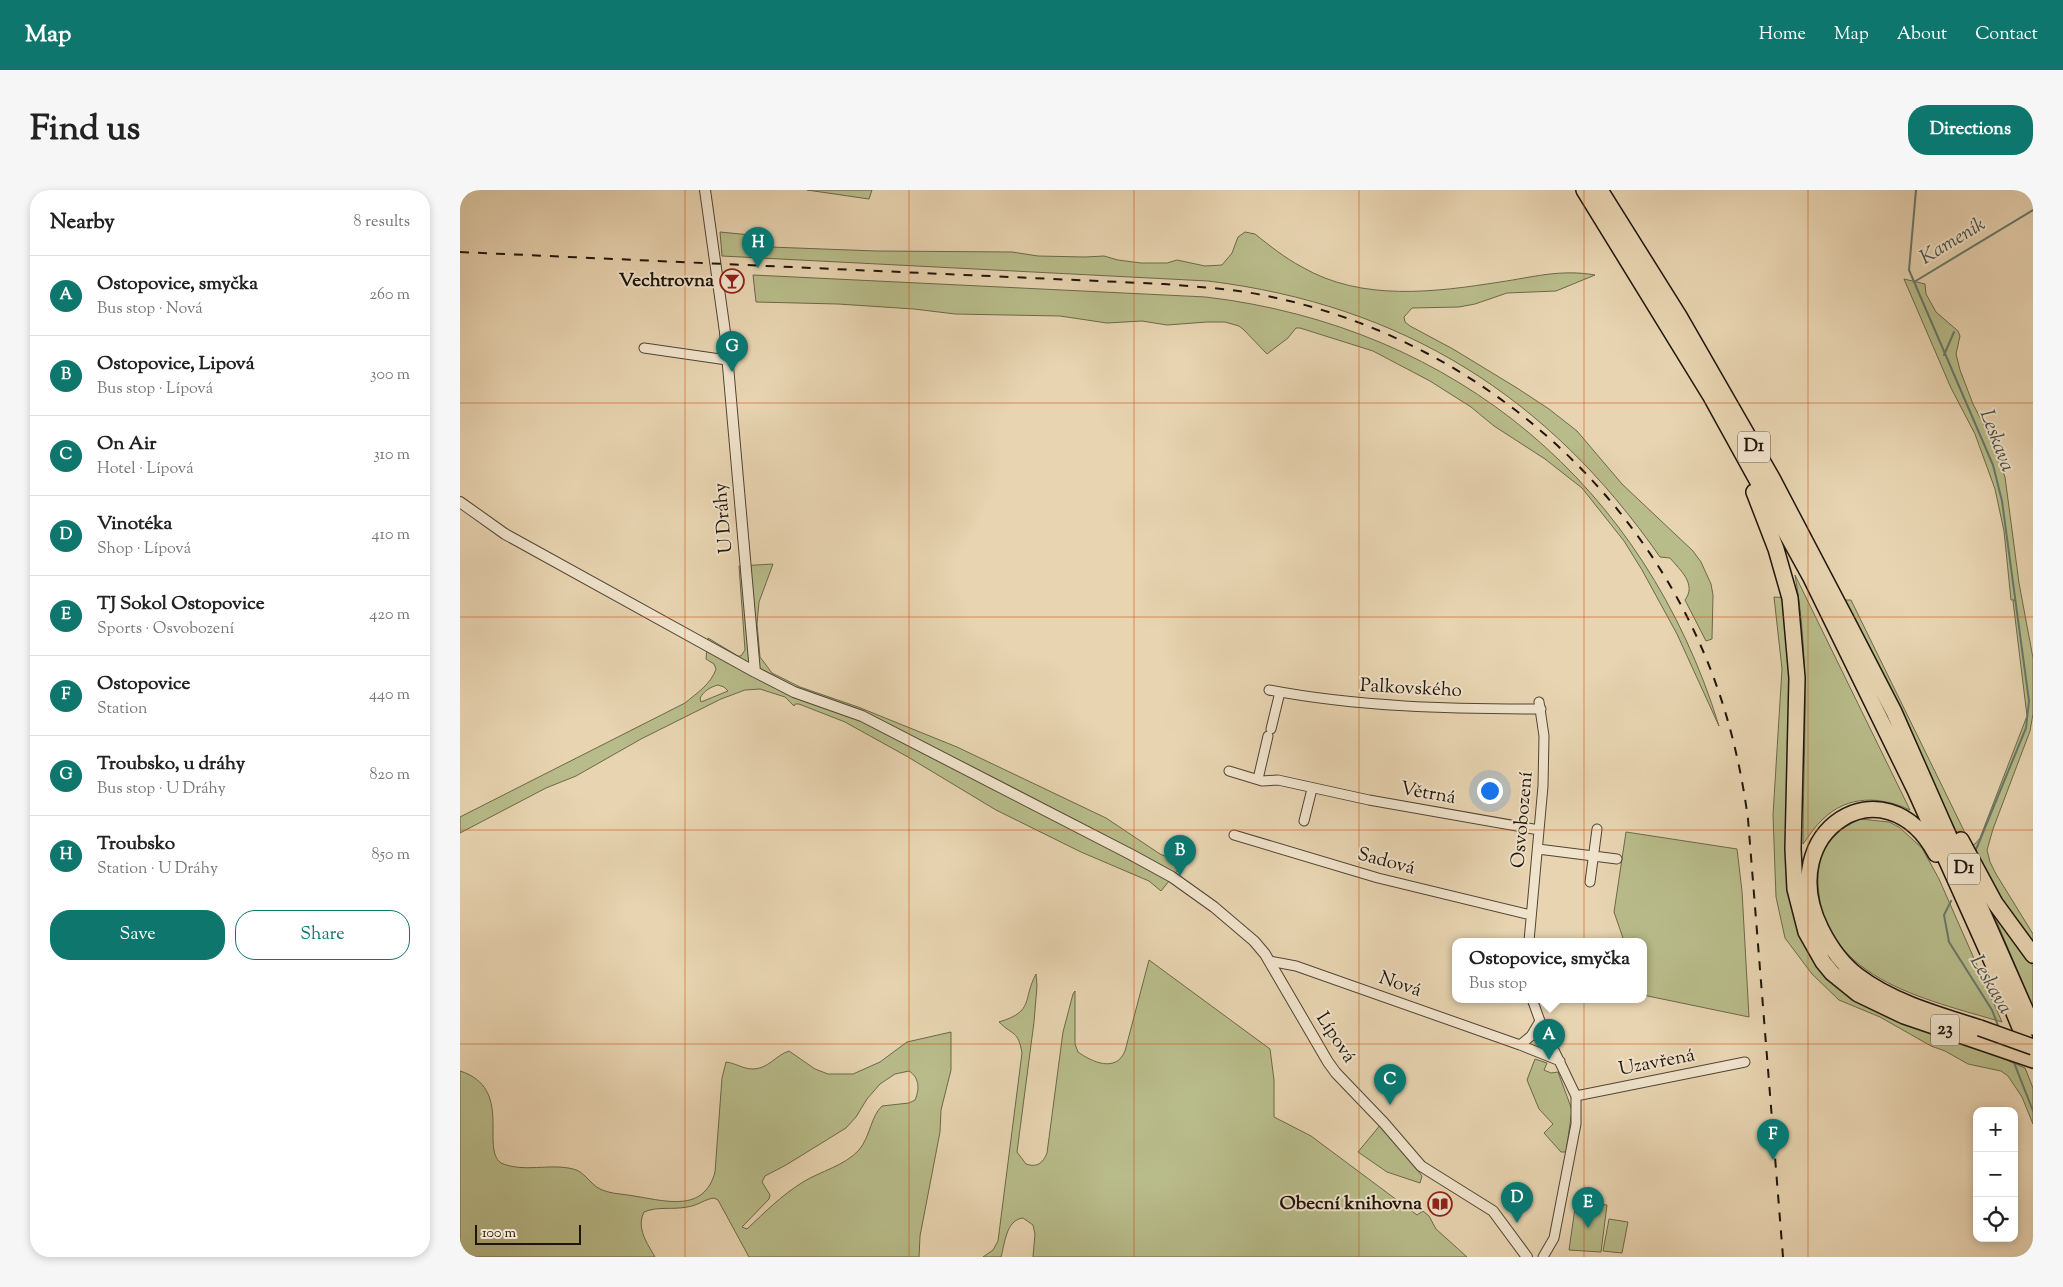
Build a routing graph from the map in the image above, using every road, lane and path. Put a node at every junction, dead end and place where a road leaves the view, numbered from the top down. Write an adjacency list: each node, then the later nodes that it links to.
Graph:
1 (705, 190): 5 (street, U Dráhy)
2 (1584, 190): 6 (highway, D1)
3 (1600, 190): 12 (highway, D1)
4 (644, 348): 5 (street)
5 (727, 360): 8 (street, U Dráhy)
6 (1710, 395): 24 (highway, D1); 30 (highway)
7 (460, 502): 8 (street, Lípová)
8 (755, 672): 28 (street, Lípová)
9 (1268, 690): 10 (street, Palkovského)
10 (1280, 692): 11 (street, Palkovského); 14 (street)
11 (1540, 706): 18 (street, Osvobození)
12 (1894, 712): 27 (highway); 32 (highway, D1)
13 (1229, 771): 14 (street, Větrná)
14 (1258, 779): 15 (street, Větrná)
15 (1312, 789): 16 (street); 18 (street, Větrná)
16 (1304, 821)
17 (1597, 829): 21 (street)
18 (1539, 830): 20 (street, Osvobození)
19 (1234, 835): 25 (street, Sadová)
20 (1538, 849): 21 (street); 25 (street, Osvobození)
21 (1593, 856): 22 (street); 23 (street)
22 (1617, 859)
23 (1590, 882)
24 (1963, 898): 30 (highway); 35 (highway, D1)
25 (1531, 915): 26 (street, Osvobození)
26 (1529, 938)
27 (2033, 955)
28 (1269, 961): 33 (street, Nová); 39 (street, Lípová)
29 (1533, 1003): 31 (street)
30 (1904, 1009): 34 (highway, 23, bridge); 35 (highway, 23)
31 (1540, 1025): 33 (street); 36 (street)
32 (2033, 1027)
33 (1523, 1045): 36 (street, Nová)
34 (2033, 1047)
35 (2033, 1060)
36 (1560, 1061): 38 (street)
37 (1745, 1062): 38 (street, Uzavřená)
38 (1576, 1096): 40 (street)
39 (1527, 1257)
40 (1543, 1257)

